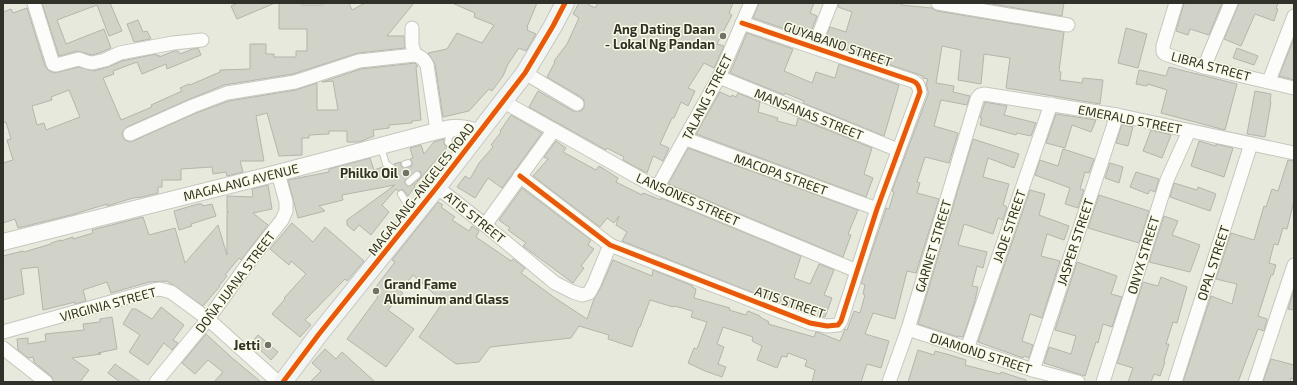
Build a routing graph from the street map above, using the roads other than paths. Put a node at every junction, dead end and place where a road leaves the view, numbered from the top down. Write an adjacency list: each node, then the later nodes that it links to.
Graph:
1 (34, 3): 12 (street)
2 (565, 3): 16 (main road, MAGALANG-ANGELES ROAD)
3 (751, 3): 9 (street, TALANG STREET)
4 (831, 3): 13 (street)
5 (938, 3): 10 (street)
6 (1176, 3): 15 (street, LIBRA STREET)
7 (1231, 3): 15 (street)
8 (1294, 16): 18 (street)
9 (742, 23): 13 (street, GUYABANO STREET); 17 (street, TALANG STREET)
10 (1068, 25)
11 (412, 28): 14 (street)
12 (202, 40)
13 (814, 47): 20 (street, GUYABANO STREET)
14 (415, 55): 27 (street); 30 (street)
15 (1204, 67): 18 (street, LIBRA STREET)
16 (525, 73): 21 (main road, MAGALANG-ANGELES ROAD); 22 (street)
17 (719, 78): 32 (street, TALANG STREET); 35 (street, MANSANAS STREET)
18 (1269, 81): 19 (street, LIBRA STREET)
19 (1294, 88)
20 (920, 92): 35 (street, ATIS STREET)
21 (504, 102): 28 (street, LANSONES STREET); 31 (main road, MAGALANG-ANGELES ROAD)
22 (577, 104)
23 (1051, 104): 24 (street, EMERALD STREET); 25 (street, EMERALD STREET); 57 (street, JADE STREET)
24 (975, 109): 54 (street, GARNET STREET)
25 (1117, 115): 29 (street, EMERALD STREET); 58 (street, JASPER STREET)
26 (457, 129): 27 (street, MAGALANG AVENUE); 31 (street, MAGALANG AVENUE); 37 (lane)
27 (437, 130): 34 (street, MAGALANG AVENUE)
28 (554, 130): 41 (street); 44 (street, LANSONES STREET)
29 (1188, 131): 33 (street, EMERALD STREET); 65 (street, ONYX STREET)
30 (130, 134)
31 (476, 137): 37 (main road, MAGALANG-ANGELES ROAD)
32 (686, 138): 44 (street, TALANG STREET); 46 (street, MACOPA STREET)
33 (1251, 144): 36 (street, EMERALD STREET); 66 (street, OPAL STREET)
34 (381, 145): 38 (lane); 39 (street, MAGALANG AVENUE)
35 (898, 150): 46 (street, ATIS STREET)
36 (1294, 153)
37 (461, 156): 43 (main road, MAGALANG-ANGELES ROAD)
38 (393, 169)
39 (278, 173): 49 (street, MAGALANG AVENUE); 53 (street, DOÑA JUANA STREET)
40 (417, 175): 42 (lane)
41 (520, 176): 48 (street); 50 (street, ATIS STREET)
42 (409, 182)
43 (437, 187): 47 (main road, MAGALANG-ANGELES ROAD); 48 (street, ATIS STREET)
44 (657, 188): 52 (street, LANSONES STREET)
45 (401, 194): 47 (lane)
46 (877, 209): 52 (street, ATIS STREET)
47 (414, 216): 62 (main road, MAGALANG-ANGELES ROAD)
48 (485, 225): 50 (street, ATIS STREET)
49 (3, 242)
50 (610, 245): 52 (street, ATIS STREET)
51 (1294, 265): 67 (street)
52 (857, 271)
53 (208, 319): 55 (street, VIRGINIA STREET); 60 (street, DOÑA JUANA STREET); 61 (street, VIRGINIA STREET)
54 (908, 329): 57 (street, DIAMOND STREET); 63 (street, GARNET STREET)
55 (3, 332)
56 (3, 348): 59 (street)
57 (967, 349): 58 (street, DIAMOND STREET)
58 (1033, 370): 64 (street, DIAMOND STREET)
59 (46, 382)
60 (156, 382)
61 (278, 382)
62 (283, 382)
63 (889, 382)
64 (1078, 382)
65 (1103, 382)
66 (1175, 382)
67 (1255, 382)

